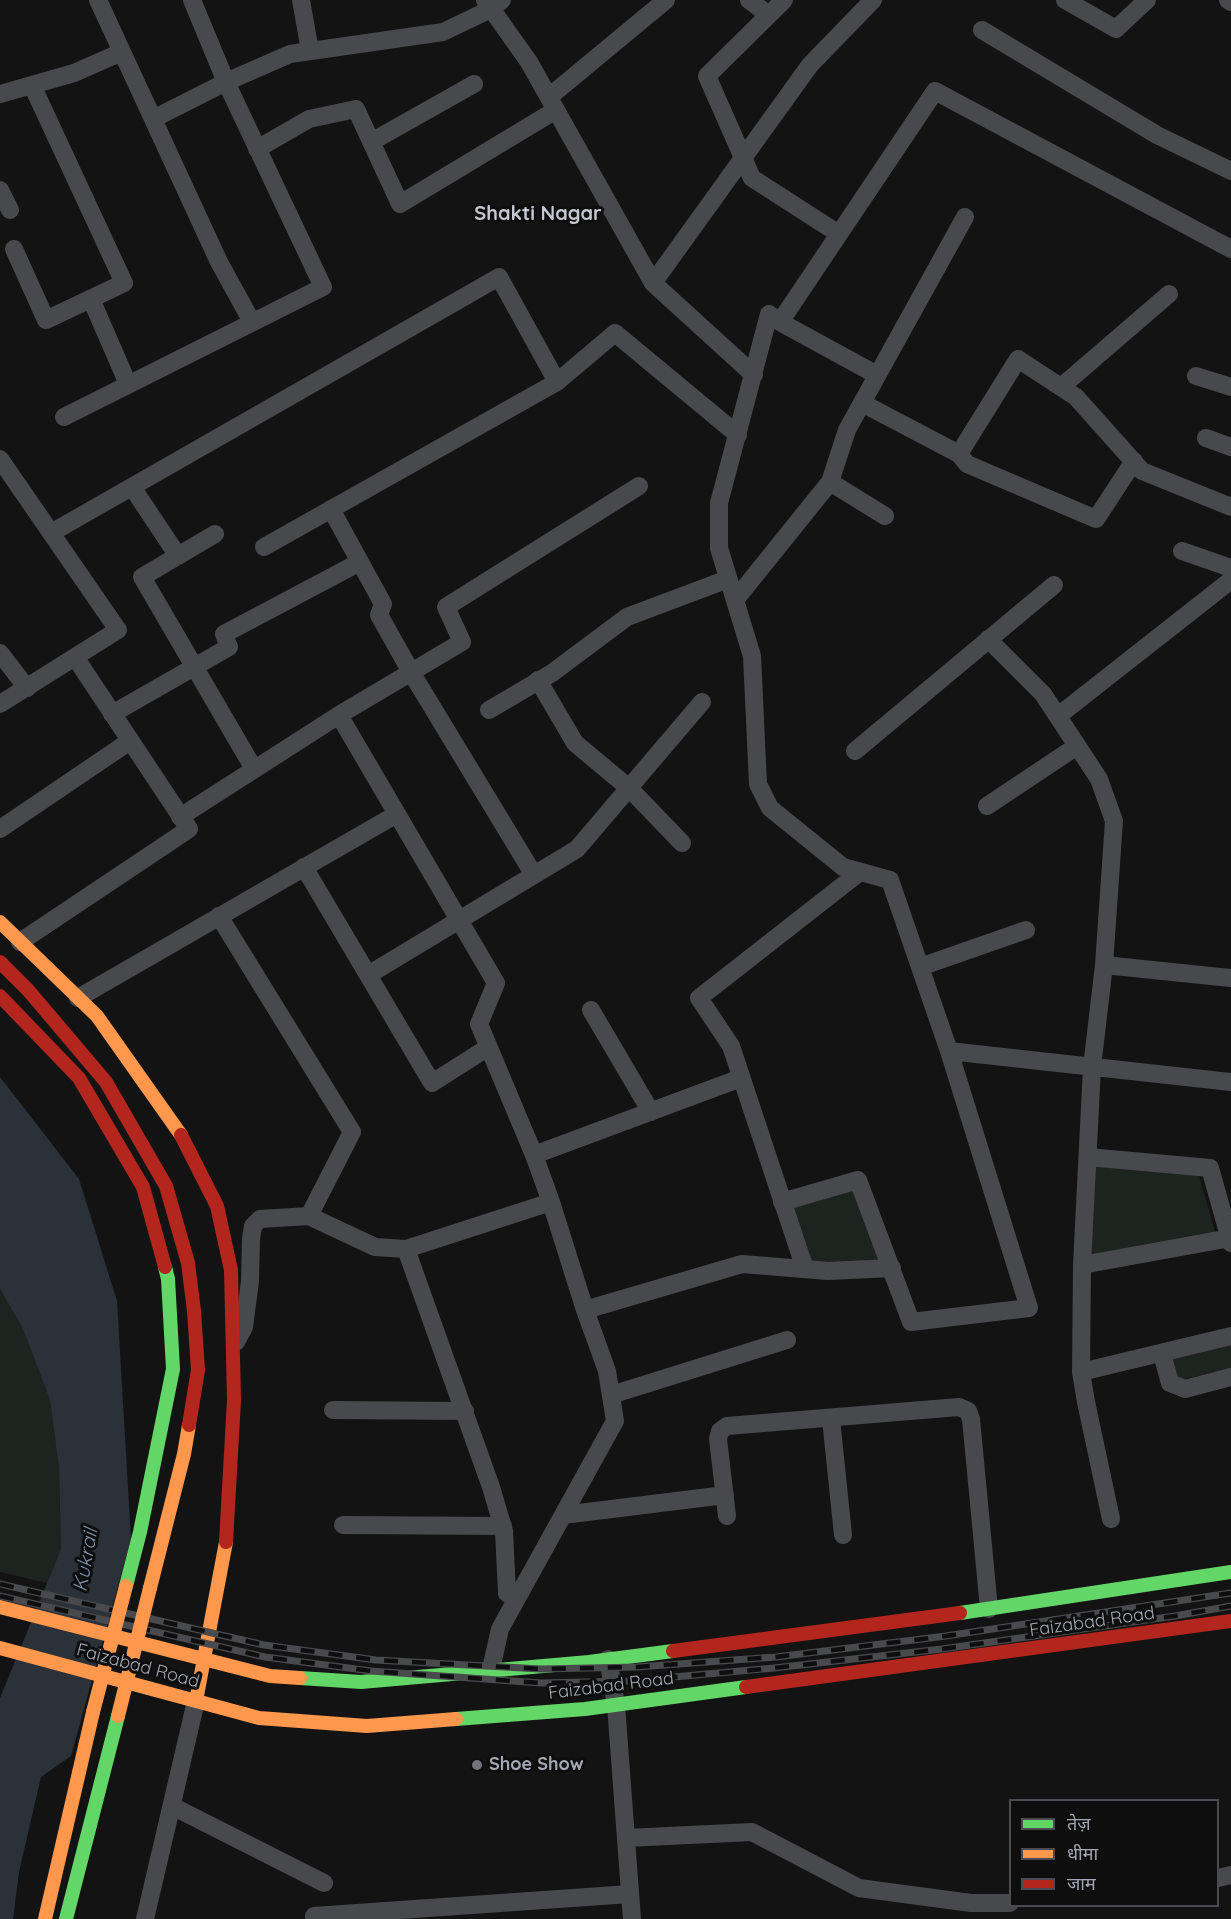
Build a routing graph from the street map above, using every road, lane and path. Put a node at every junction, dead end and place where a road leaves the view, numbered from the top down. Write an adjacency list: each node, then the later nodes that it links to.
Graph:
1 (98, 0): 14 (street)
2 (192, 0): 15 (street)
3 (301, 0): 13 (street)
4 (666, 0): 19 (street)
5 (749, 0): 11 (street)
6 (784, 0): 11 (street)
7 (873, 0): 23 (street)
8 (1065, 0): 9 (street)
9 (1147, 0)
10 (493, 3): 13 (street); 19 (street)
11 (769, 15): 23 (street)
12 (982, 30): 24 (street)
13 (310, 51): 15 (street)
14 (122, 52): 17 (street); 20 (street)
15 (225, 82): 20 (street); 22 (street)
16 (474, 84): 21 (street)
17 (32, 85): 18 (street); 33 (street)
18 (0, 94)
19 (552, 104): 21 (street); 31 (street)
20 (153, 119): 35 (street)
21 (371, 142): 22 (street)
22 (257, 149): 35 (street)
23 (743, 157): 28 (street); 31 (street)
24 (1231, 171)
25 (0, 189): 26 (street)
26 (10, 210)
27 (965, 217): 37 (street)
28 (839, 234): 30 (street); 34 (street)
29 (14, 249): 33 (street)
30 (1231, 249)
31 (653, 283): 36 (street)
32 (1169, 294): 41 (street)
33 (91, 298): 40 (street)
34 (780, 321): 36 (street); 37 (street)
35 (252, 322): 40 (street)
36 (754, 375): 45 (street)
37 (876, 375): 43 (street)
38 (1196, 376): 42 (street)
39 (557, 382): 45 (street); 53 (street); 55 (street)
40 (128, 384): 44 (street)
41 (1061, 387): 48 (street); 50 (street)
42 (1231, 387)
43 (862, 403): 48 (street); 51 (street)
44 (64, 417)
45 (738, 435): 64 (street)
46 (1206, 438): 47 (street)
47 (1231, 447)
48 (959, 454): 50 (street)
49 (0, 459): 57 (street)
50 (1134, 461): 54 (street)
51 (830, 482): 56 (street); 67 (street)
52 (639, 486): 72 (street)
53 (132, 487): 57 (street); 61 (street)
54 (1231, 507)
55 (331, 509): 59 (street); 62 (street)
56 (885, 516)
57 (51, 533): 70 (street)
58 (215, 534): 61 (street)
59 (264, 547)
60 (1182, 551): 63 (street)
61 (178, 556): 71 (street)
62 (360, 562): 71 (street); 72 (street)
63 (1231, 568)
64 (728, 579): 67 (street); 73 (street)
65 (1231, 580): 80 (street)
66 (1054, 585): 68 (street)
67 (735, 600): 92 (street)
68 (988, 639): 80 (street); 83 (street)
69 (0, 653): 74 (street)
70 (75, 657): 74 (street); 78 (street)
71 (195, 667): 78 (street); 84 (street)
72 (411, 672): 79 (street); 93 (street)
73 (538, 681): 77 (street); 85 (street)
74 (27, 688): 76 (street)
75 (702, 702): 85 (street)
76 (0, 704)
77 (489, 710)
78 (112, 714): 81 (street)
79 (339, 715): 84 (street); 87 (street)
80 (1058, 716): 82 (street)
81 (130, 741): 88 (street); 89 (street)
82 (1077, 746): 86 (street); 100 (street)
83 (855, 751)
84 (255, 769): 88 (street)
85 (629, 788): 90 (street); 93 (street)
86 (987, 806)
87 (397, 814): 91 (street); 95 (street)
88 (180, 817): 98 (street)
89 (0, 830)
90 (682, 843)
91 (304, 867): 94 (street); 102 (street)
92 (860, 872): 101 (street); 110 (street)
93 (534, 875): 95 (street)
94 (219, 916): 105 (street); 117 (street)
95 (459, 920): 102 (street); 107 (street)
96 (0, 922): 98 (street)
97 (1026, 930): 101 (street)
98 (20, 942): 105 (street)
99 (0, 962): 161 (street, bridge)
100 (1104, 965): 103 (street); 109 (street)
101 (920, 967): 108 (street)
102 (368, 975): 107 (street)
103 (1231, 978)
104 (0, 996): 160 (street, bridge)
105 (78, 998): 126 (street)
106 (591, 1010): 112 (street)
107 (487, 1048): 113 (street)
108 (949, 1051): 109 (street); 121 (street)
109 (1092, 1067): 111 (street); 114 (street)
110 (741, 1078): 112 (street); 116 (street)
111 (1231, 1082)
112 (651, 1112): 113 (street)
113 (534, 1155): 115 (street)
114 (1088, 1157): 118 (street); 120 (street)
115 (551, 1202): 119 (street); 123 (street)
116 (782, 1202): 121 (street); 122 (street)
117 (309, 1216): 119 (street); 126 (street)
118 (1230, 1240): 120 (street)
119 (406, 1249): 132 (street)
120 (1082, 1265): 128 (street)
121 (892, 1268): 122 (street)
122 (805, 1269): 123 (street)
123 (585, 1310): 130 (street)
124 (1231, 1336): 127 (street)
125 (787, 1340): 130 (street)
126 (232, 1349): 148 (street)
127 (1162, 1354): 128 (street); 129 (street)
128 (1081, 1372): 137 (street)
129 (1231, 1377)
130 (611, 1395): 135 (street)
131 (333, 1410): 132 (street)
132 (465, 1411): 139 (street)
133 (831, 1419): 134 (street); 140 (street); 144 (street)
134 (724, 1495): 135 (street); 136 (street)
135 (563, 1515): 142 (street)
136 (727, 1516)
137 (1111, 1519)
138 (343, 1525): 139 (street)
139 (503, 1526): 142 (street)
140 (843, 1535)
141 (1231, 1572): 144 (street, Faizabad Road)
142 (516, 1600): 149 (street)
143 (0, 1607): 148 (street, Faizabad Road, bridge)
144 (989, 1609): 147 (street, Faizabad Road)
145 (1231, 1621): 151 (street, Faizabad Road)
146 (0, 1648): 150 (street, Faizabad Road, bridge)
147 (608, 1659): 149 (street, Faizabad Road); 151 (street)
148 (203, 1660): 149 (street, Faizabad Road); 150 (street)
149 (491, 1669)
150 (196, 1701): 151 (street, Faizabad Road); 152 (street)
151 (616, 1705): 153 (street)
152 (171, 1806): 154 (street); 162 (street)
153 (626, 1838): 155 (street); 156 (street)
154 (324, 1883)
155 (630, 1894): 157 (street); 163 (street)
156 (1009, 1903)
157 (496, 1911): 159 (street)
158 (314, 1916): 159 (street)
159 (357, 1916)
160 (45, 1919)
161 (66, 1919)
162 (145, 1919)
163 (632, 1919)

